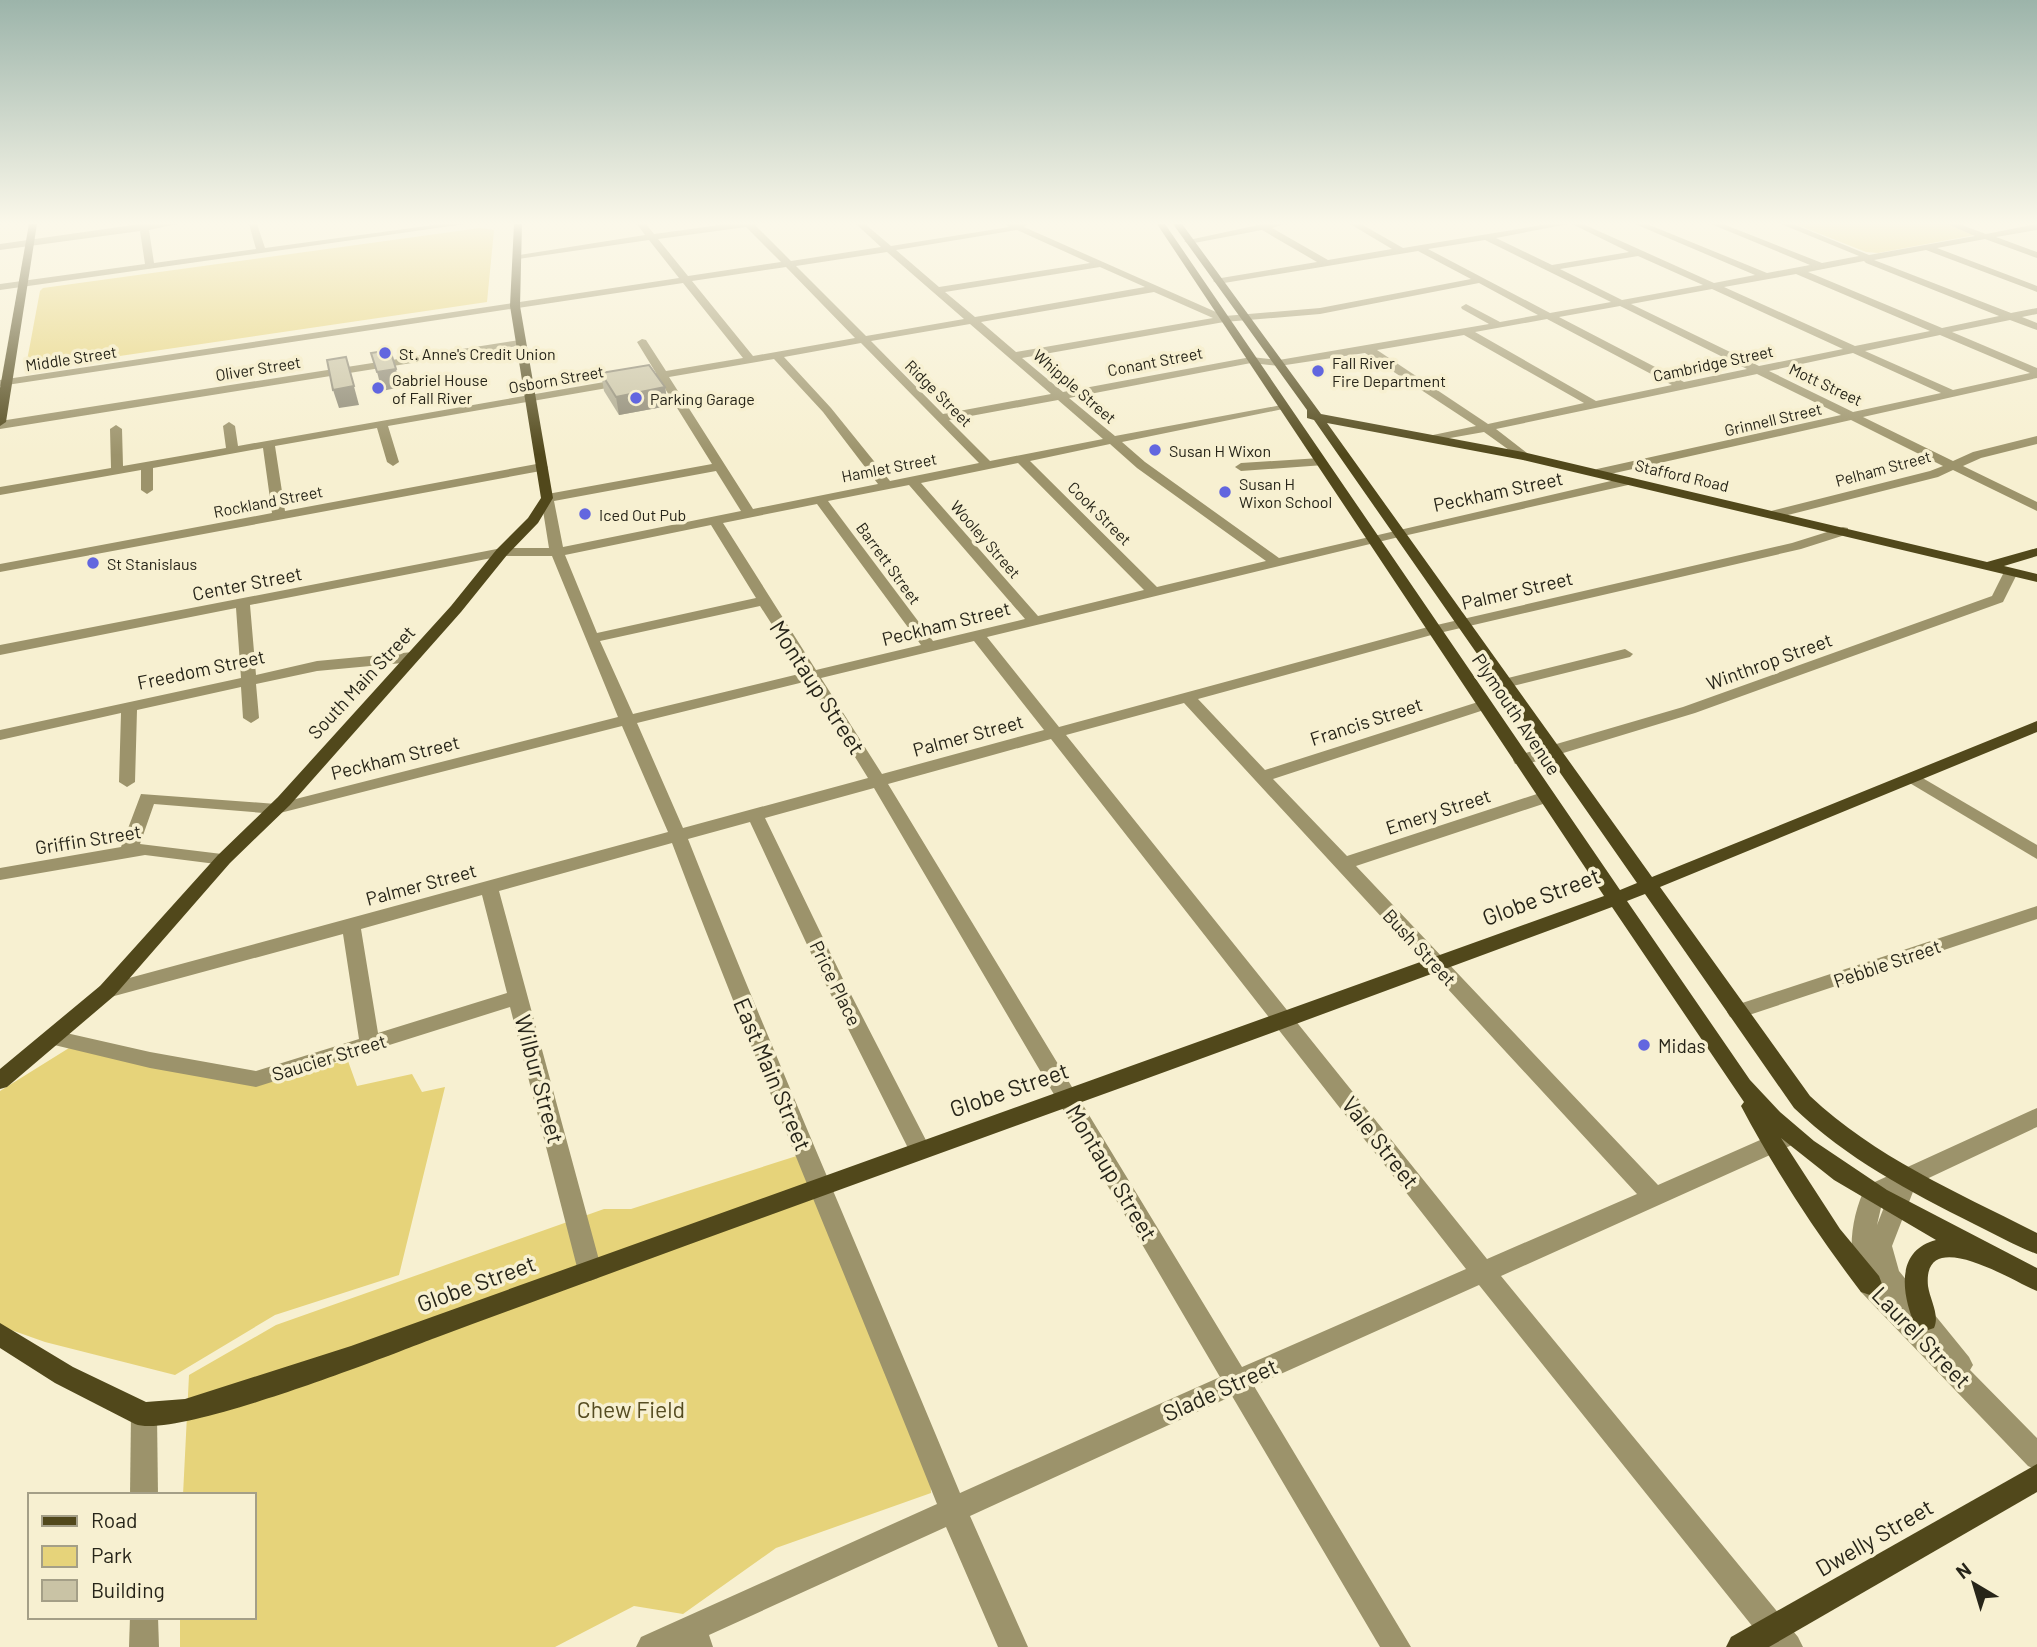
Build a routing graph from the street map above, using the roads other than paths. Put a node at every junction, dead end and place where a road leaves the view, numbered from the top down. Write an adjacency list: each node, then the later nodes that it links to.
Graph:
1 (20, 301): 43 (main road)
2 (514, 301): 18 (main road)
3 (548, 301): 18 (street, Middle Street)
4 (704, 301): 38 (street)
5 (824, 301): 30 (street, Ridge Street)
6 (950, 301): 25 (street, Whipple Street)
7 (1088, 301): 25 (street, Osborn Street)
8 (1185, 301): 23 (street)
9 (1211, 301): 23 (main road, Plymouth Avenue)
10 (1233, 301): 24 (main road, Plymouth Avenue)
11 (1359, 301): 24 (street)
12 (1521, 301): 21 (street)
13 (1628, 301): 17 (street, Conant Street)
14 (1745, 301): 34 (street)
15 (1870, 301): 29 (street)
16 (1969, 301): 22 (street)
17 (1622, 302): 21 (street, Conant Street); 40 (street, Mott Street)
18 (514, 306): 31 (main road); 43 (street, Middle Street)
19 (1466, 307): 26 (street)
20 (2037, 311): 22 (street, Cambridge Street)
21 (1550, 316): 26 (street, Conant Street); 44 (street)
22 (2009, 317): 27 (street); 29 (street, Cambridge Street)
23 (1223, 319): 24 (street); 36 (street); 37 (main road, Plymouth Avenue)
24 (1247, 319): 39 (main road, Plymouth Avenue)
25 (974, 322): 30 (street, Osborn Street); 36 (street, Whipple Street)
26 (1499, 325): 28 (street, Conant Street)
27 (2037, 327)
28 (1465, 331): 33 (street, Conant Street); 48 (street)
29 (1943, 331): 34 (street, Cambridge Street); 41 (street)
30 (865, 341): 35 (street, Osborn Street); 52 (street, Ridge Street)
31 (520, 342): 47 (main road); 53 (street, Oliver Street)
32 (642, 342): 42 (street)
33 (1367, 349): 39 (street, Conant Street); 56 (street)
34 (1853, 350): 40 (street, Cambridge Street); 45 (street)
35 (778, 356): 38 (street, Osborn Street); 79 (street)
36 (1013, 356): 46 (street, Whipple Street)
37 (1251, 360): 39 (street, Conant Street); 46 (street, Conant Street); 49 (main road, Plymouth Avenue); 50 (main road)
38 (751, 361): 42 (street, Osborn Street)
39 (1279, 363): 50 (main road, Plymouth Avenue)
40 (1756, 370): 44 (street, Cambridge Street); 51 (street, Mott Street)
41 (2037, 373): 45 (street, Grinnell Street)
42 (663, 376): 47 (street, Osborn Street); 72 (street)
43 (4, 383): 53 (main road)
44 (1682, 386): 48 (street, Cambridge Street)
45 (1952, 394): 51 (street, Grinnell Street)
46 (1059, 395): 52 (street, Conant Street); 59 (street, Whipple Street)
47 (530, 400): 54 (street, Osborn Street); 73 (main road)
48 (1593, 404): 56 (street, Cambridge Street)
49 (1283, 406): 59 (street, Hamlet Street); 68 (main road, Plymouth Avenue)
50 (1317, 416): 58 (main road, Stafford Road); 90 (main road, Plymouth Avenue)
51 (1854, 416): 69 (street, Mott Street); 76 (street, Grinnell Street)
52 (942, 418): 70 (street, Ridge Street)
53 (0, 423)
54 (382, 425): 61 (street, Osborn Street); 67 (street)
55 (229, 426): 63 (street)
56 (1485, 426): 58 (street, Cambridge Street); 65 (street)
57 (116, 429): 75 (street)
58 (1437, 438): 65 (main road, Stafford Road)
59 (1111, 440): 66 (street, Hamlet Street); 95 (street, Whipple Street)
60 (2037, 440): 62 (street, Pelham Street)
61 (269, 444): 63 (street, Osborn Street); 87 (street)
62 (2019, 444): 64 (street); 69 (street, Pelham Street)
63 (233, 451): 71 (street, Osborn Street)
64 (2037, 452)
65 (1523, 456): 76 (main road, Stafford Road)
66 (1020, 458): 70 (street, Hamlet Street); 101 (street, Cook Street)
67 (393, 462)
68 (1320, 462): 74 (street); 91 (main road, Plymouth Avenue)
69 (1952, 464): 84 (street, Mott Street); 86 (street, Pelham Street)
70 (987, 465): 77 (street, Hamlet Street)
71 (147, 466): 75 (street, Osborn Street); 80 (street)
72 (721, 466): 82 (street); 85 (street)
73 (542, 467): 82 (main road); 87 (street, Rockland Street)
74 (1241, 467)
75 (117, 471): 81 (street, Osborn Street)
76 (1597, 473): 78 (main road, Stafford Road)
77 (912, 480): 79 (street, Hamlet Street); 104 (street, Wooley Street)
78 (1628, 481): 86 (main road, Stafford Road); 90 (street, Peckham Street)
79 (886, 485): 83 (street, Hamlet Street)
80 (147, 489)
81 (0, 491)
82 (547, 498): 92 (main road, South Main Street); 93 (street, East Main Street)
83 (820, 499): 85 (street, Hamlet Street); 109 (street, Barrett Street)
84 (2037, 507)
85 (749, 513): 88 (street, Hamlet Street)
86 (1776, 514): 89 (main road, Stafford Road)
87 (279, 517): 98 (street, Rockland Street)
88 (715, 520): 93 (street, Hamlet Street); 102 (street, Montaup Street)
89 (1843, 531): 97 (main road, Stafford Road); 105 (street, Palmer Street)
90 (1399, 533): 91 (street, Peckham Street); 105 (main road, Plymouth Avenue)
91 (1372, 539): 95 (street, Peckham Street); 106 (main road, Plymouth Avenue)
92 (502, 552): 93 (street, Hamlet Street); 103 (street, Center Street); 112 (main road, South Main Street)
93 (557, 552): 108 (street, East Main Street)
94 (2037, 552): 97 (main road)
95 (1277, 563): 101 (street, Peckham Street)
96 (2037, 564): 99 (main road)
97 (1989, 566): 99 (main road, Stafford Road)
98 (0, 568)
99 (2011, 572): 100 (main road, Stafford Road); 124 (street, Winthrop Street)
100 (2037, 578)
101 (1154, 592): 104 (street, Peckham Street)
102 (763, 601): 108 (street); 113 (street, Montaup Street)
103 (243, 603): 110 (street, Center Street); 114 (street)
104 (1034, 621): 107 (street, Peckham Street)
105 (1463, 624): 106 (street, Palmer Street); 115 (main road, Plymouth Avenue)
106 (1433, 630): 116 (street, Palmer Street); 118 (main road, Plymouth Avenue)
107 (978, 636): 109 (street, Peckham Street); 122 (street, Vale Street)
108 (592, 638): 120 (street, East Main Street)
109 (930, 647): 113 (street, Peckham Street)
110 (0, 650)
111 (1625, 654): 115 (street)
112 (413, 657): 114 (street, Freedom Street); 131 (main road, South Main Street)
113 (814, 675): 120 (street, Peckham Street); 128 (street, Montaup Street)
114 (249, 680): 117 (street, Freedom Street); 119 (street)
115 (1505, 683): 124 (main road, Plymouth Avenue)
116 (1187, 697): 122 (street, Palmer Street); 126 (street, Bush Street)
117 (129, 705): 123 (street, Freedom Street); 129 (street)
118 (1484, 705): 125 (main road, Plymouth Avenue); 126 (street, Francis Street)
119 (251, 718)
120 (626, 720): 131 (street, Peckham Street); 133 (street, East Main Street)
121 (2037, 726): 127 (main road, Globe Street)
122 (1057, 732): 128 (street, Palmer Street); 148 (street, Vale Street)
123 (0, 734)
124 (1554, 752): 125 (street, Winthrop Street); 139 (main road, Plymouth Avenue)
125 (1521, 760): 130 (main road, Plymouth Avenue)
126 (1261, 777): 137 (street, Bush Street)
127 (1914, 778): 135 (street); 139 (main road, Globe Street)
128 (878, 781): 132 (street, Palmer Street); 152 (street, Montaup Street)
129 (127, 782)
130 (1546, 797): 137 (street, Emery Street); 141 (main road, Plymouth Avenue)
131 (276, 809): 134 (street, Peckham Street); 136 (main road, South Main Street)
132 (755, 815): 133 (street, Palmer Street); 155 (street, Price Place)
133 (678, 836): 140 (street, Palmer Street); 157 (street, East Main Street)
134 (128, 852): 136 (street, Griffin Street); 138 (street, Griffin Street)
135 (2037, 853)
136 (224, 859): 145 (main road, South Main Street)
137 (1343, 864): 144 (street, Bush Street)
138 (0, 874)
139 (1647, 883): 141 (main road, Globe Street); 147 (main road, Plymouth Avenue)
140 (489, 887): 143 (street, Palmer Street); 146 (street, Wilbur Street)
141 (1615, 899): 144 (main road, Globe Street); 154 (main road, Plymouth Avenue)
142 (2037, 912): 147 (street, Pebble Street)
143 (351, 925): 145 (street, Palmer Street); 150 (street)
144 (1437, 965): 148 (main road, Globe Street); 159 (street, Bush Street)
145 (107, 991): 149 (main road, South Main Street)
146 (518, 997): 150 (street, Saucier Street); 163 (street, Wilbur Street)
147 (1737, 1012): 156 (main road, Plymouth Avenue)
148 (1284, 1019): 152 (main road, Globe Street); 164 (street, Vale Street)
149 (53, 1038): 150 (street, Saucier Street); 151 (main road, South Main Street)
150 (370, 1045)
151 (0, 1081)
152 (1069, 1098): 155 (main road, Globe Street); 169 (street, Montaup Street)
153 (2037, 1117): 156 (street)
154 (1782, 1139): 158 (main road, Plymouth Avenue); 159 (street, Slade Street); 166 (main road)
155 (920, 1150): 157 (main road, Globe Street)
156 (1907, 1177): 158 (street); 160 (street, Laurel Street); 161 (main road, Plymouth Avenue)
157 (821, 1185): 163 (main road, Globe Street); 175 (street, East Main Street)
158 (1874, 1193): 160 (main road, Plymouth Avenue); 166 (street, Laurel Street)
159 (1654, 1196): 164 (street, Slade Street)
160 (1897, 1206): 162 (main road, Plymouth Avenue); 167 (street, Laurel Street)
161 (2037, 1244)
162 (1985, 1252): 165 (main road, Plymouth Avenue); 167 (main road)
163 (590, 1272): 170 (main road, Globe Street)
164 (1483, 1272): 169 (street, Slade Street); 178 (street, Vale Street)
165 (2037, 1280)
166 (1870, 1284): 171 (street, Laurel Street)
167 (1925, 1320): 171 (street, Laurel Street)
168 (0, 1334): 170 (main road)
169 (1236, 1382): 175 (street, Slade Street); 182 (street, Montaup Street)
170 (144, 1415): 174 (street)
171 (2004, 1421): 172 (street, Laurel Street)
172 (2037, 1457)
173 (2037, 1476): 178 (main road, Dwelly Street)
174 (144, 1493)
175 (953, 1510): 177 (street, Slade Street); 181 (street, East Main Street)
176 (144, 1619): 179 (street)
177 (696, 1637): 180 (street, Slade Street)
178 (1781, 1638): 183 (main road, Dwelly Street)
179 (144, 1647)
180 (651, 1647)
181 (1013, 1647)
182 (1396, 1647)
183 (1741, 1647)

